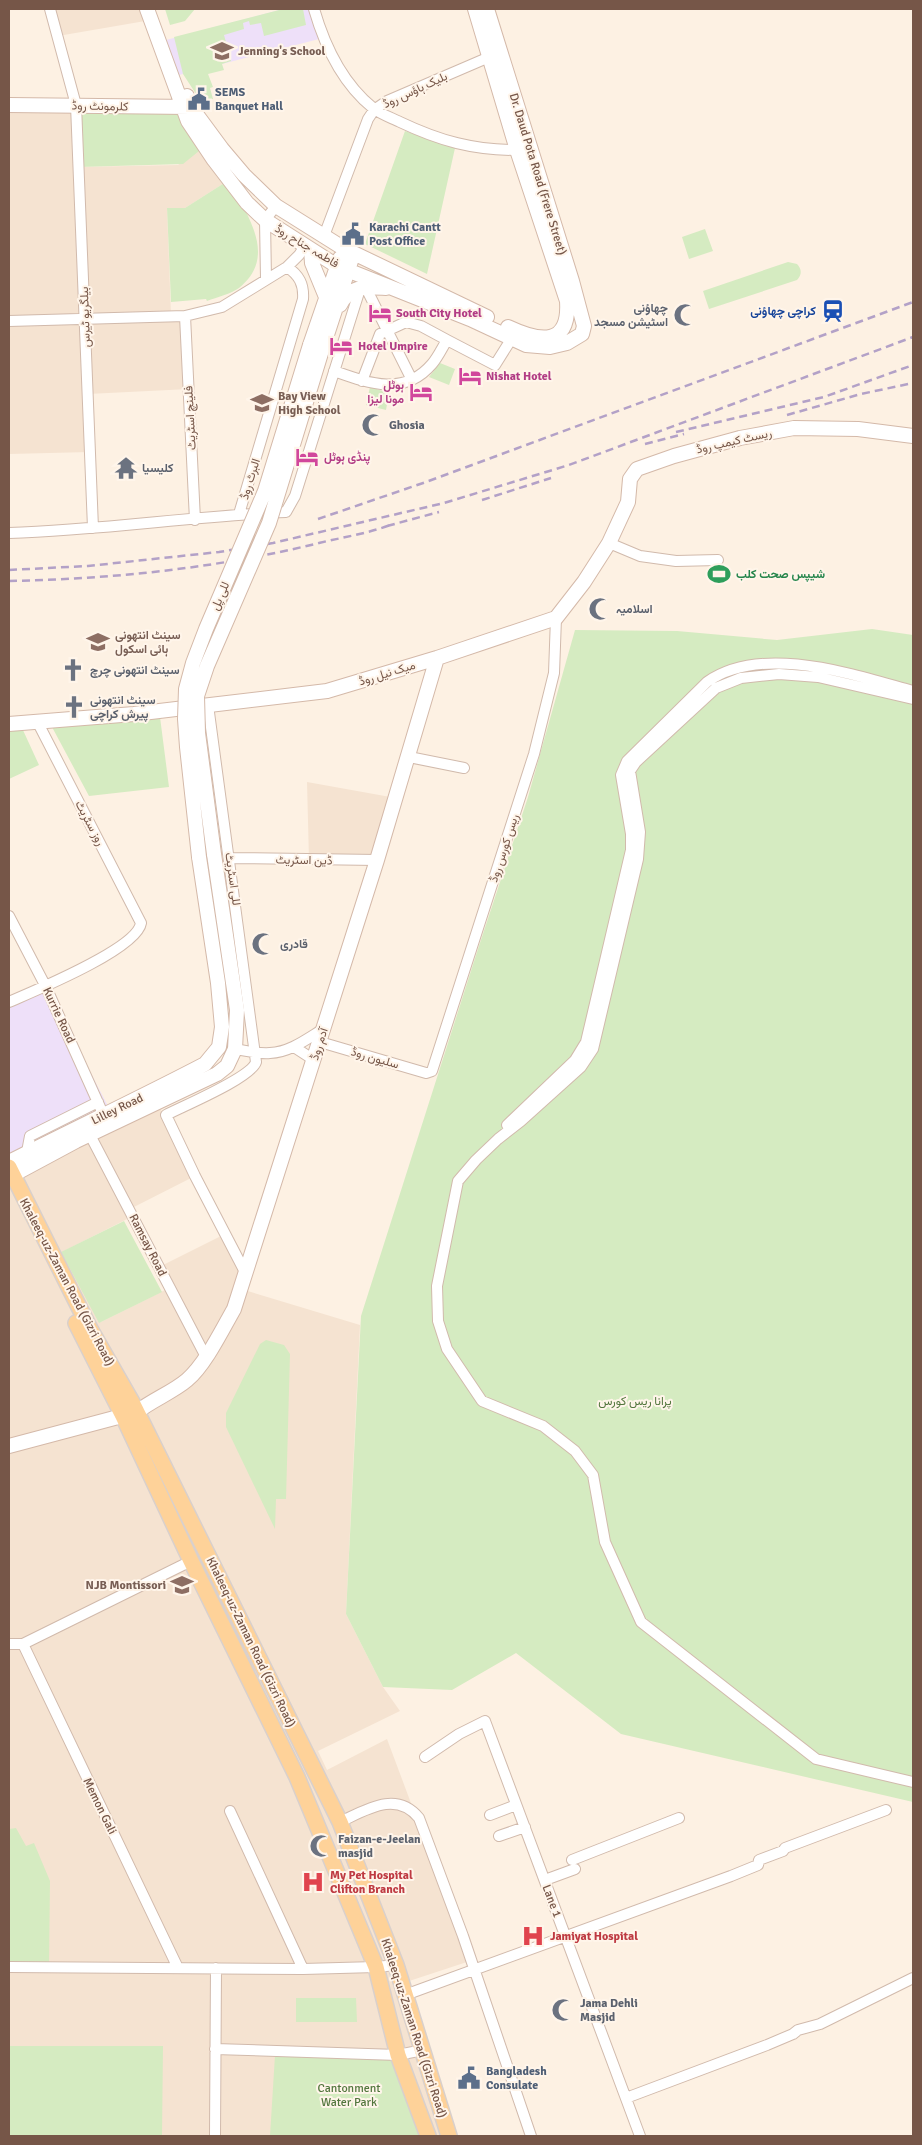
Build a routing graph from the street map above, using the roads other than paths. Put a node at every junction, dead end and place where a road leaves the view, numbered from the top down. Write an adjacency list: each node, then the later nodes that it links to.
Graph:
1 (50, 9): 9 (street, بیلگریو ٹیرس)
2 (147, 9): 10 (main road, فاطمہ جناح روڈ)
3 (154, 9): 10 (main road, فاطمہ جناح روڈ)
4 (314, 9): 11 (street)
5 (475, 9): 7 (main road, Dr. Daud Pota Road (Frere Street))
6 (487, 9): 7 (main road, Dr. Daud Pota Road (Frere Street))
7 (494, 55): 11 (street, بلیک ہاؤس روڈ); 12 (main road, Dr. Daud Pota Road (Frere Street)); 30 (main road, Dr. Daud Pota Road (Frere Street))
8 (9, 105): 9 (main road, کلرمونٹ روڈ)
9 (76, 105): 10 (main road, کلرمونٹ روڈ); 25 (street, بیلگریو ٹیرس)
10 (187, 107): 13 (main road, فاطمہ جناح روڈ); 14 (main road, فاطمہ جناح روڈ)
11 (374, 110): 12 (street); 15 (street, بلیک ہاؤس روڈ)
12 (517, 150): 27 (main road, Dr. Daud Pota Road (Frere Street))
13 (276, 206): 14 (street); 15 (main road, فاطمہ جناح روڈ)
14 (265, 220): 16 (main road, فاطمہ جناح روڈ); 20 (street)
15 (324, 236): 17 (main road, فاطمہ جناح روڈ)
16 (308, 248): 18 (street); 19 (main road, فاطمہ جناح روڈ); 23 (main road)
17 (349, 250): 19 (main road); 27 (main road, فاطمہ جناح روڈ)
18 (287, 267): 20 (street); 38 (street, البرٹ روڈ)
19 (342, 267): 22 (main road, فاطمہ جناح روڈ); 23 (main road); 29 (main road)
20 (266, 279): 24 (street)
21 (363, 288): 22 (main road); 28 (street); 29 (main road); 34 (street)
22 (396, 288): 31 (main road, فاطمہ جناح روڈ)
23 (326, 297): 33 (main road)
24 (185, 316): 25 (street); 39 (street, فلینچ اسٹریٹ)
25 (86, 319): 26 (street); 40 (street, بیلگریو ٹیرس)
26 (9, 321)
27 (564, 328)
28 (388, 331): 32 (street); 35 (street); 36 (street)
29 (326, 335): 33 (main road)
30 (578, 337): 31 (main road, فاطمہ جناح روڈ)
31 (512, 338): 32 (street)
32 (447, 340): 35 (street)
33 (316, 347): 61 (main road, للی پل, bridge); 62 (main road, للی پل, bridge)
34 (334, 371): 36 (street); 38 (street)
35 (412, 380): 36 (street)
36 (362, 381)
37 (913, 436): 42 (main road, ریسٹ کیمپ روڈ)
38 (239, 514): 39 (street, البرٹ روڈ)
39 (196, 520): 40 (street, البرٹ روڈ)
40 (93, 528): 41 (street, البرٹ روڈ)
41 (9, 533)
42 (609, 543): 43 (street); 44 (main road)
43 (718, 560)
44 (556, 618): 45 (main road, میک نیل روڈ); 65 (street, ریس کورس روڈ)
45 (437, 658): 48 (main road, میک نیل روڈ); 51 (main road, آدم روڈ)
46 (913, 690): 69 (street)
47 (913, 699): 69 (street)
48 (208, 706): 49 (main road, میک نیل روڈ); 53 (street, للی اسٹریٹ)
49 (38, 723): 50 (main road, میک نیل روڈ); 56 (street, روز سٹریٹ)
50 (9, 724)
51 (408, 757): 52 (street); 54 (main road, آدم روڈ)
52 (464, 768)
53 (230, 858): 54 (street, ڈین اسٹریٹ); 63 (street, للی اسٹریٹ)
54 (377, 860): 58 (main road, آدم روڈ)
55 (9, 916): 56 (street, Kurrie Road)
56 (46, 987): 57 (street); 66 (street, Kurrie Road)
57 (9, 1002)
58 (325, 1028): 59 (main road, آدم روڈ); 60 (street)
59 (320, 1042): 64 (main road, آدم روڈ); 65 (street, سلیون روڈ)
60 (294, 1046): 63 (street); 64 (street)
61 (218, 1047): 67 (main road, Lilley Road)
62 (235, 1049): 63 (street); 68 (main road, Lilley Road)
63 (255, 1052): 72 (street)
64 (314, 1060): 72 (main road, آدم روڈ)
65 (430, 1073)
66 (98, 1102): 67 (street, Kurrie Road); 70 (street)
67 (104, 1116): 70 (main road, Lilley Road)
68 (90, 1135): 70 (main road, Lilley Road); 73 (street, Ramsay Road)
69 (498, 1139): 83 (street)
70 (32, 1157): 71 (main road)
71 (11, 1177): 74 (main road, Khaleeq-uz-Zaman Road (Gizri Road))
72 (246, 1274): 73 (main road, آدم روڈ)
73 (206, 1357): 74 (main road, آدم روڈ)
74 (128, 1410): 75 (main road); 76 (main road); 77 (main road, Khaleeq-uz-Zaman Road (Gizri Road)); 80 (main road, Khaleeq-uz-Zaman Road (Gizri Road))
75 (15, 1435)
76 (9, 1446)
77 (191, 1561): 79 (street); 81 (main road, Khaleeq-uz-Zaman Road (Gizri Road))
78 (9, 1644): 79 (street)
79 (23, 1644): 97 (street, Memon Gali)
80 (258, 1658): 81 (main road); 89 (main road, Khaleeq-uz-Zaman Road (Gizri Road))
81 (243, 1667): 96 (main road, Khaleeq-uz-Zaman Road (Gizri Road))
82 (425, 1757): 84 (street, Lane 1)
83 (913, 1782)
84 (516, 1805): 87 (street); 90 (street, Lane 1)
85 (886, 1810): 93 (street)
86 (230, 1811): 99 (street)
87 (490, 1815)
88 (679, 1818): 92 (street)
89 (340, 1822): 94 (main road, Khaleeq-uz-Zaman Road (Gizri Road)); 100 (street)
90 (525, 1827): 91 (street); 92 (street, Lane 1)
91 (499, 1836)
92 (544, 1880): 93 (street, Lane 1)
93 (566, 1936): 100 (street); 106 (street, Lane 1)
94 (396, 1965): 96 (street); 102 (main road, Khaleeq-uz-Zaman Road (Gizri Road))
95 (9, 1967): 97 (street)
96 (376, 1967): 99 (street); 105 (main road, Khaleeq-uz-Zaman Road (Gizri Road))
97 (178, 1968): 98 (street)
98 (216, 1968): 99 (street); 103 (street)
99 (303, 1969)
100 (474, 1970): 102 (street); 110 (street)
101 (913, 1978): 106 (street)
102 (405, 1995): 104 (main road, Khaleeq-uz-Zaman Road (Gizri Road))
103 (215, 2049): 105 (street); 107 (street)
104 (422, 2050): 105 (street); 109 (main road, Khaleeq-uz-Zaman Road (Gizri Road))
105 (398, 2054): 108 (main road, Khaleeq-uz-Zaman Road (Gizri Road))
106 (626, 2098): 111 (street, Lane 1)
107 (215, 2136)
108 (428, 2136)
109 (449, 2136)
110 (531, 2136)
111 (640, 2136)

